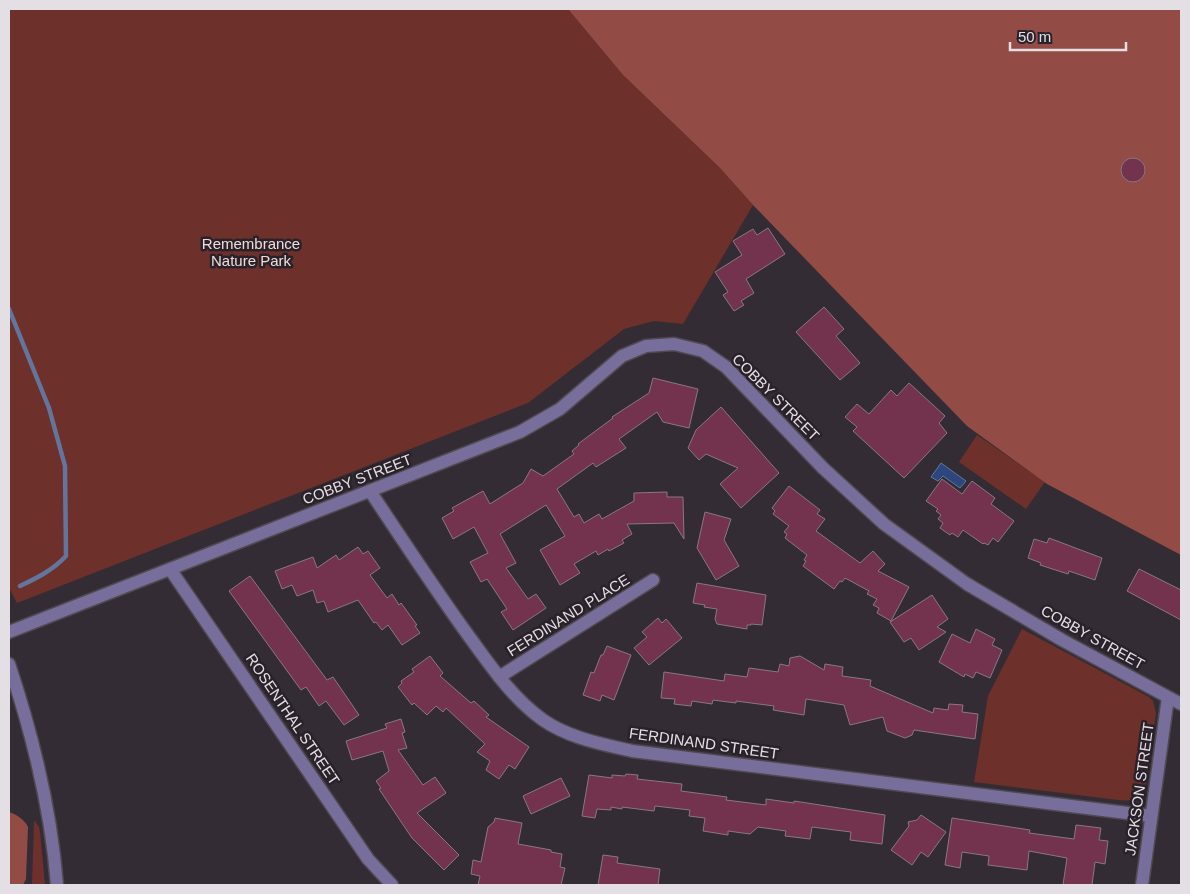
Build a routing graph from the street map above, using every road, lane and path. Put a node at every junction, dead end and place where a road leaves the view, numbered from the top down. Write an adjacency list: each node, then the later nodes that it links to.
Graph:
1 (370, 491): 2 (street, COBBY STREET); 6 (street, FERDINAND STREET); 7 (street, COBBY STREET)
2 (170, 569): 4 (street, COBBY STREET); 11 (street, ROSENTHAL STREET)
3 (653, 580): 6 (street, FERDINAND PLACE)
4 (9, 632)
5 (9, 664): 10 (street)
6 (499, 677): 9 (street, FERDINAND STREET)
7 (1168, 697): 8 (street, COBBY STREET); 9 (street, JACKSON STREET)
8 (1181, 704)
9 (1151, 816): 12 (street, JACKSON STREET)
10 (57, 885)
11 (392, 885)
12 (1142, 885)

